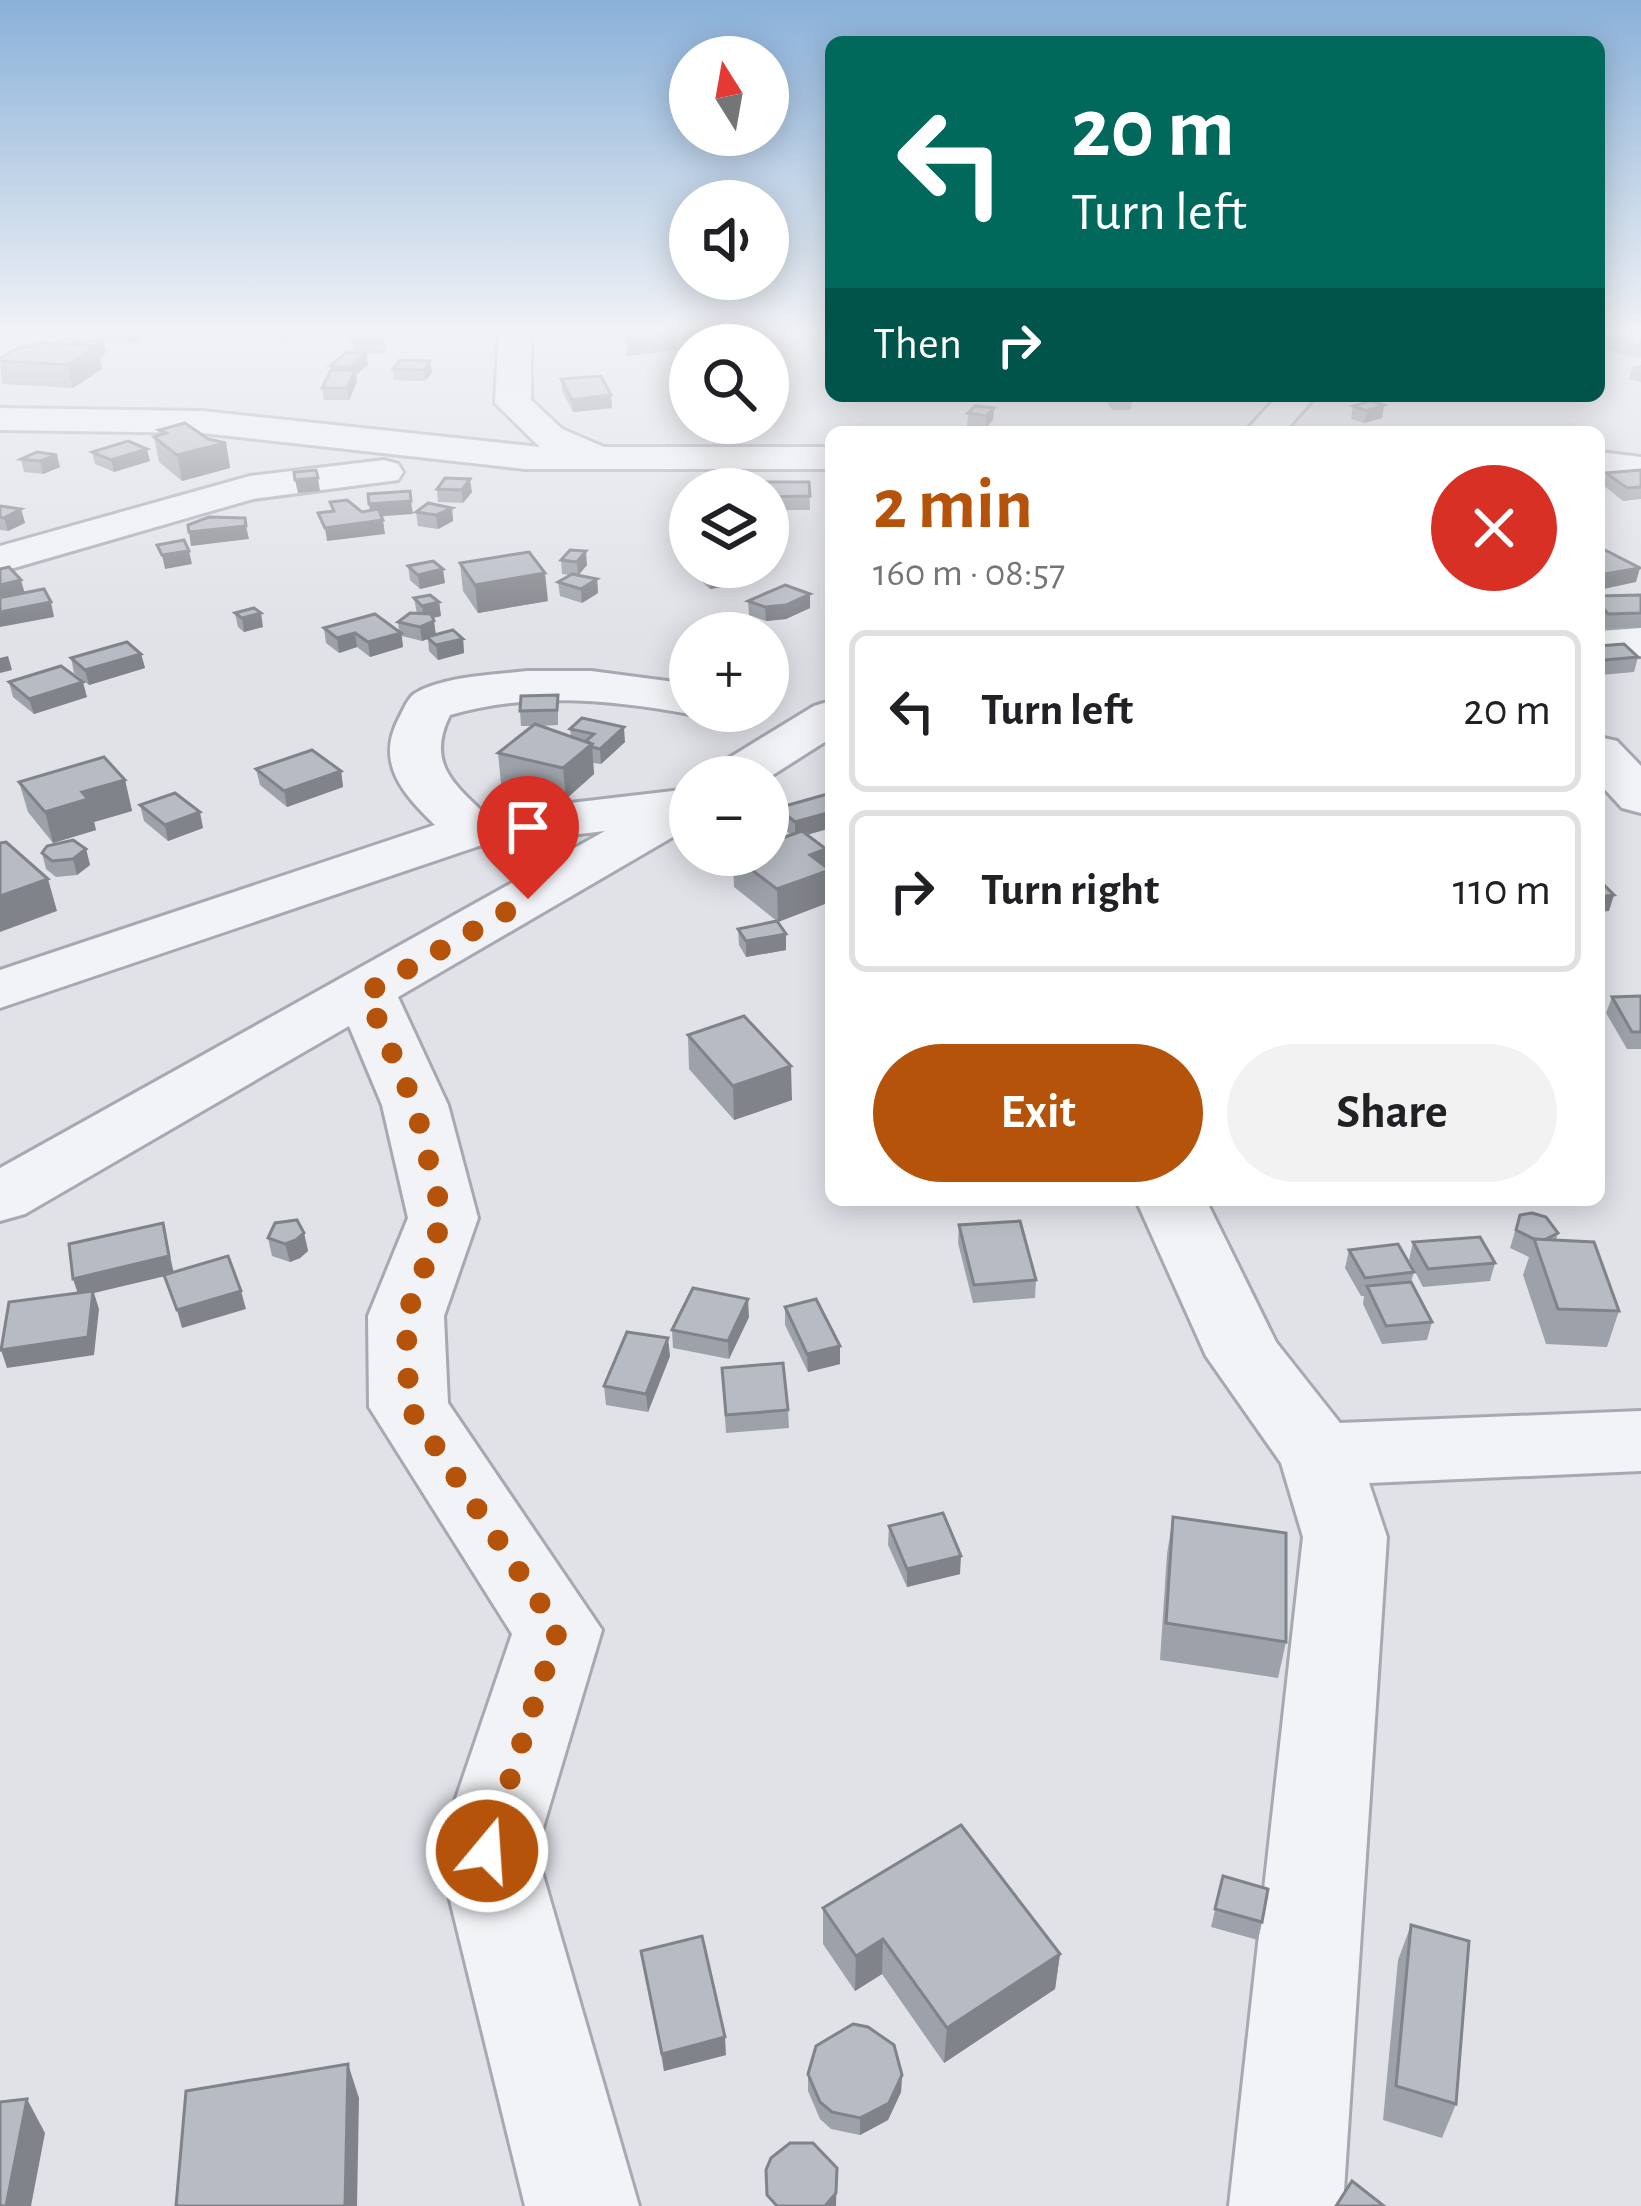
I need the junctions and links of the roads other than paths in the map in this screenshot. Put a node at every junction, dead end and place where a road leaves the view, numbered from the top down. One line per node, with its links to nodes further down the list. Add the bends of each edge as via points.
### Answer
1 (291, 432): 3 (street)
2 (544, 432): 4 (street)
3 (525, 458): 4 (street); 8 (street, via 289,481)
4 (600, 458): 5 (street)
5 (825, 458)
6 (1605, 465): 7 (street)
7 (1641, 469)
8 (0, 559)
9 (1641, 642): 10 (street)
10 (1605, 645)
11 (669, 695): 18 (street, via 541,682 430,705 410,754 418,778)
12 (789, 718): 13 (street)
13 (825, 724)
14 (825, 725): 15 (street)
15 (770, 756)
16 (669, 807): 18 (street)
17 (669, 817): 20 (street)
18 (471, 831): 19 (street)
19 (0, 990)
20 (366, 993): 21 (street); 25 (street, via 415,1106 443,1218 406,1316 409,1407 558,1630 487,1851)
21 (0, 1198)
22 (1174, 1206): 24 (street, via 1244,1356)
23 (1641, 1441): 24 (street)
24 (1319, 1454): 26 (street, via 1345,1538)
25 (582, 2206)
26 (1286, 2206)

